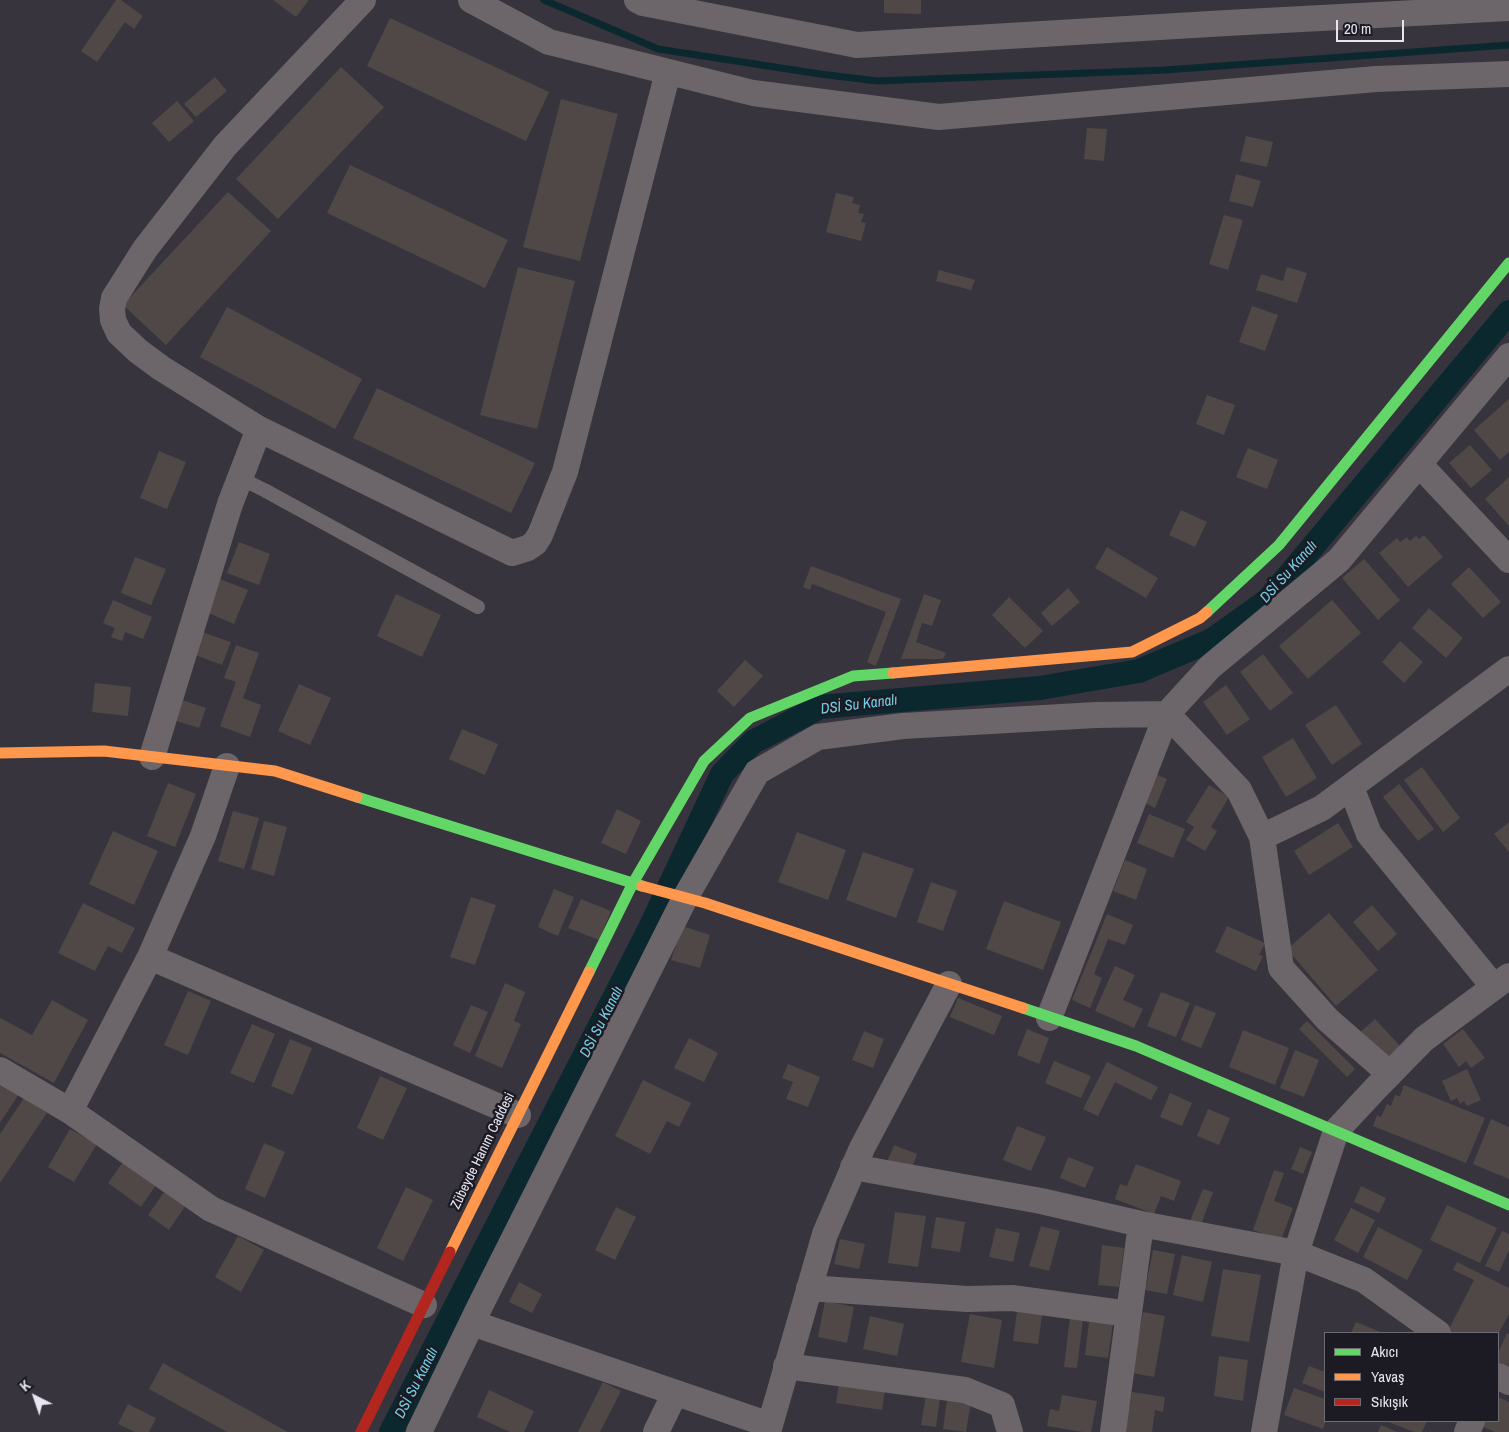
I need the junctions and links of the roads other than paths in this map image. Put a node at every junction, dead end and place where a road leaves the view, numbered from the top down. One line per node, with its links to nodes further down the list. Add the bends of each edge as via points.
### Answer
1 (363, 0): 9 (street, via 224,146 145,249 114,298 113,320 119,332 138,351)
2 (471, 0): 5 (street, via 549,42)
3 (636, 0): 4 (street, via 857,45)
4 (1509, 8)
5 (668, 72): 6 (street, via 752,93 939,118 1376,79); 9 (street, via 565,472 535,542 512,553)
6 (1509, 74)
7 (1509, 263): 21 (street, Zübeyde Hanım Caddesi, via 1279,544 1200,618 1132,652 853,676 750,718 704,761)
8 (1509, 356): 10 (street)
9 (259, 429): 11 (street)
10 (1419, 464): 12 (street); 15 (street, via 1339,560 1210,667)
11 (240, 478): 13 (lane); 17 (street)
12 (1509, 560)
13 (478, 607)
14 (1509, 669): 19 (street)
15 (1167, 714): 20 (street, via 1240,790); 22 (street, via 903,726 818,737 757,772); 26 (street)
16 (0, 753): 17 (street, via 104,752)
17 (152, 757): 18 (street)
18 (227, 766): 21 (street, via 275,771); 23 (street, via 202,836)
19 (1351, 787): 20 (street, via 1322,808); 24 (street, via 1369,834)
20 (1262, 837): 28 (street, via 1281,968 1328,1020)
21 (633, 883): 22 (street); 30 (street, Zübeyde Hanım Caddesi)
22 (685, 898): 25 (street); 39 (street)
23 (150, 957): 29 (street); 30 (street)
24 (1502, 981): 28 (street, via 1424,1039)
25 (948, 984): 26 (street); 32 (street)
26 (1049, 1018): 31 (street, via 1136,1046)
27 (0, 1070): 29 (street)
28 (1390, 1074): 31 (street)
29 (70, 1111): 37 (street, via 211,1209)
30 (518, 1115): 37 (street, Zübeyde Hanım Caddesi)
31 (1336, 1131): 33 (street); 35 (street)
32 (853, 1167): 34 (street, via 1041,1201); 36 (street, via 824,1234)
33 (1509, 1205)
34 (1141, 1224): 35 (street); 38 (street)
35 (1296, 1253): 40 (street, via 1364,1280); 49 (street)
36 (809, 1288): 38 (street, via 967,1299 1012,1298); 41 (street)
37 (424, 1305): 44 (street, Zübeyde Hanım Caddesi)
38 (1129, 1314): 48 (street)
39 (472, 1323): 42 (street); 45 (street)
40 (1437, 1332)
41 (786, 1366): 43 (street); 47 (street, via 966,1390 1002,1406)
42 (675, 1392): 43 (street); 46 (street)
43 (769, 1428)
44 (361, 1432)
45 (419, 1432)
46 (656, 1432)
47 (1010, 1432)
48 (1113, 1432)
49 (1264, 1432)

